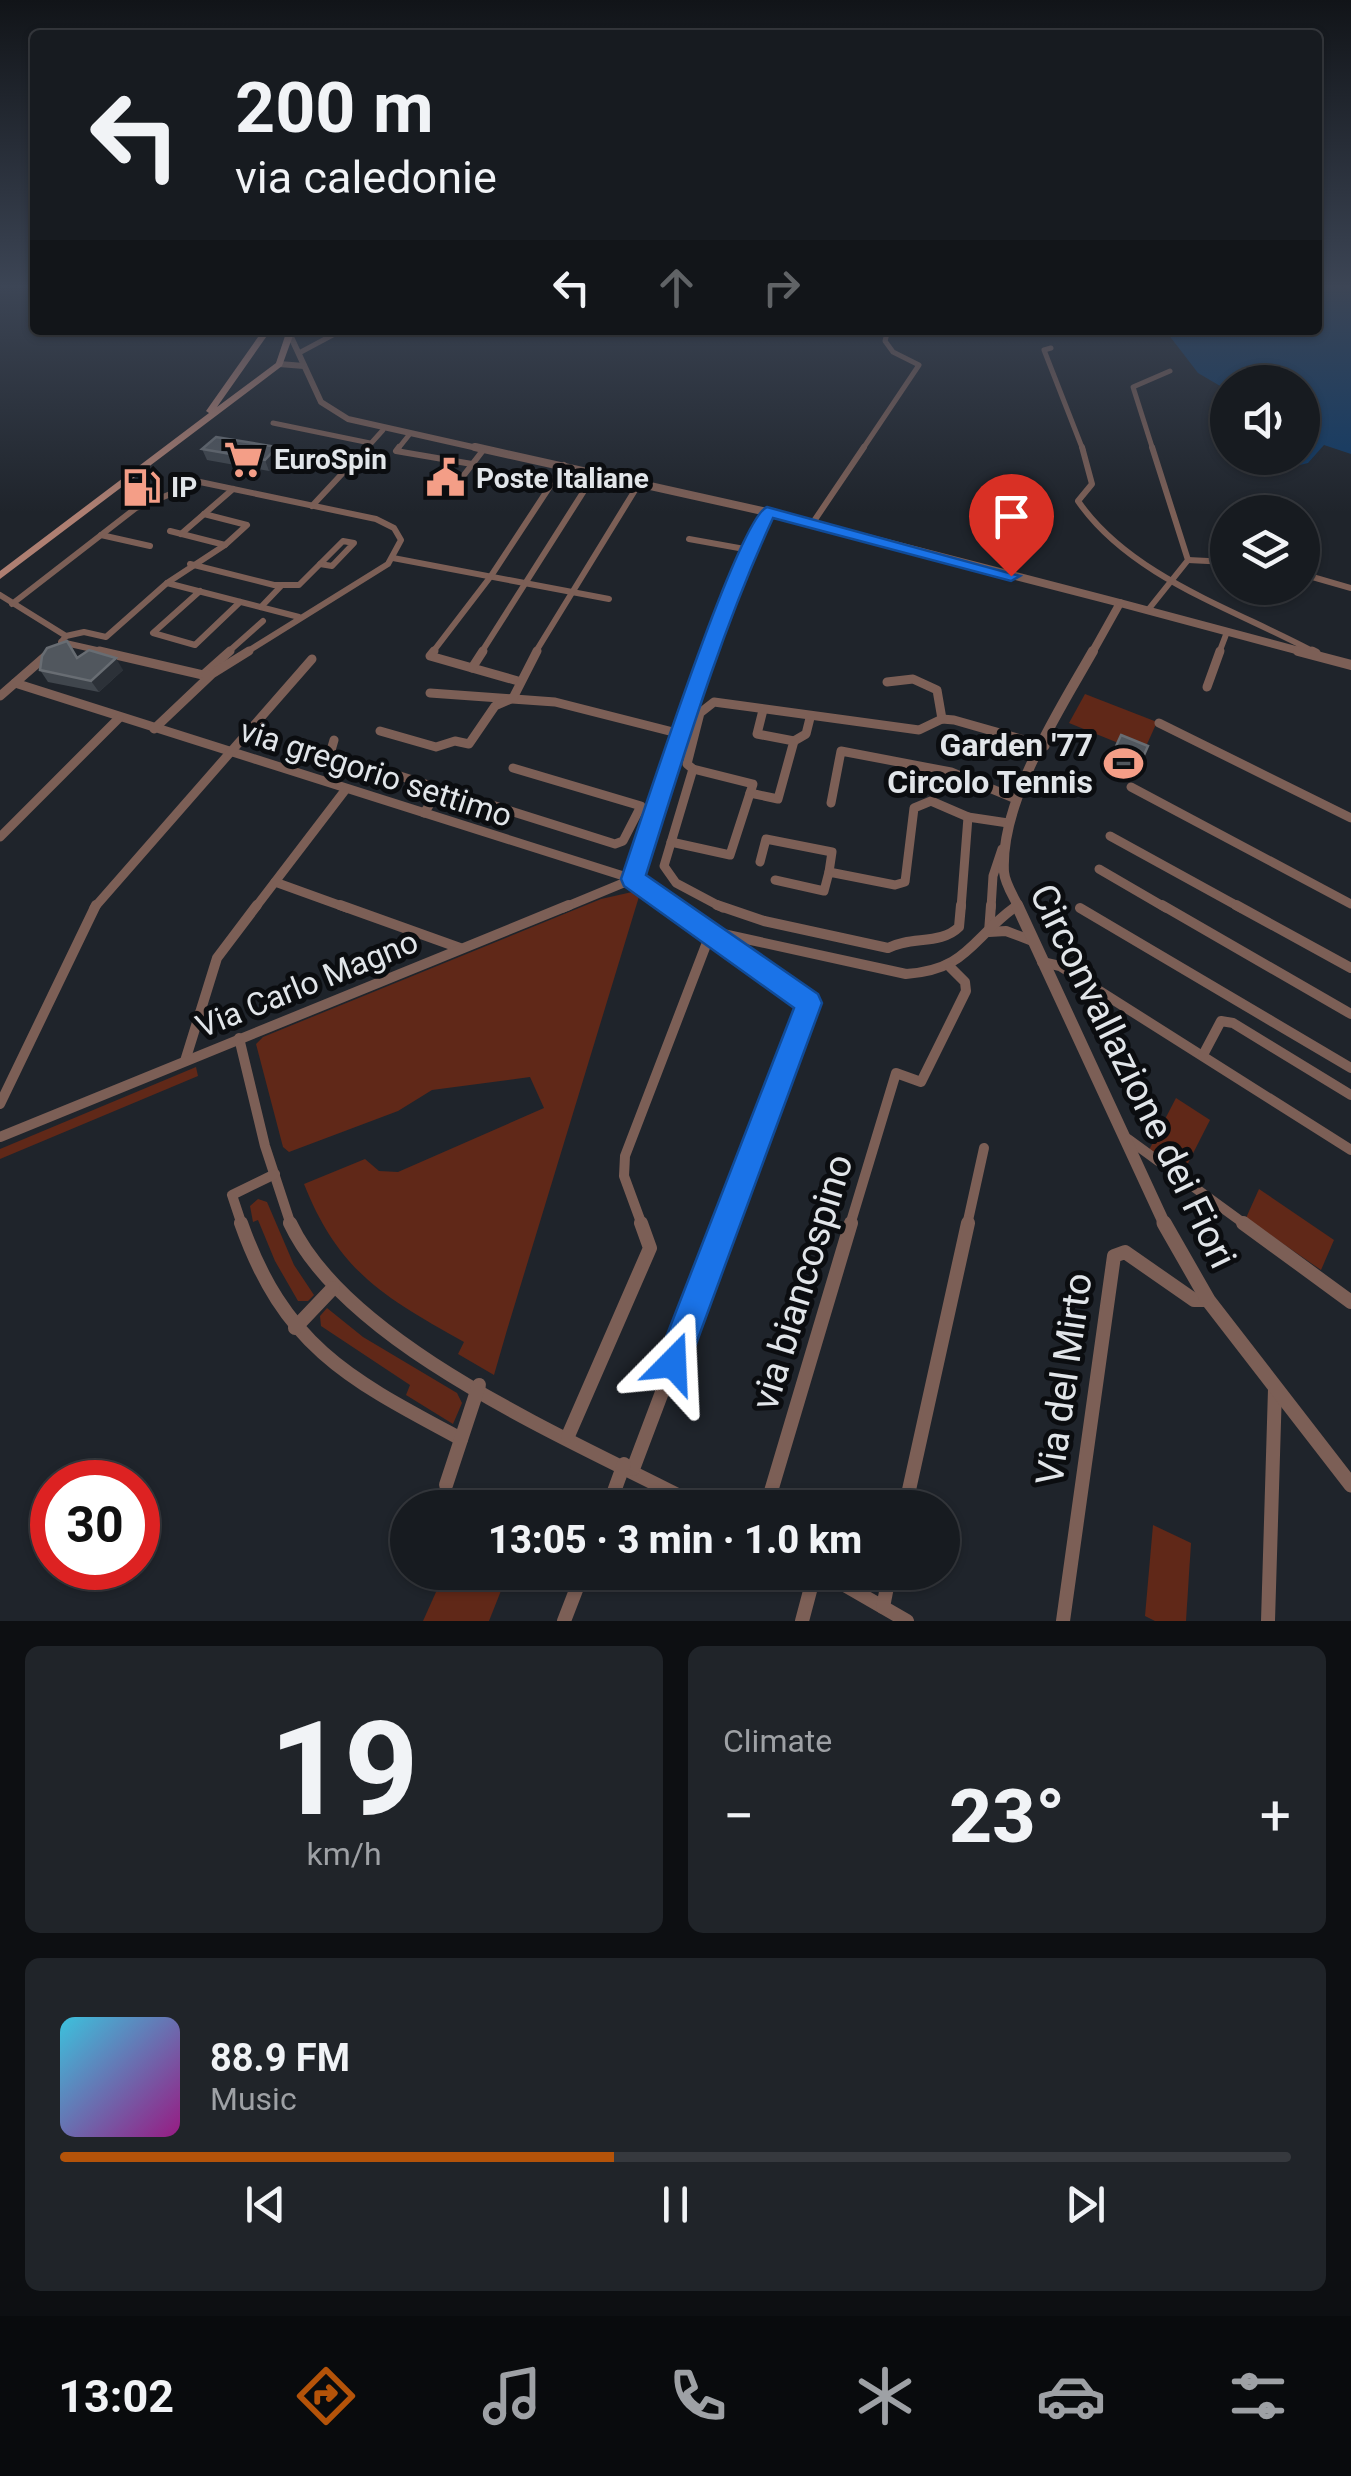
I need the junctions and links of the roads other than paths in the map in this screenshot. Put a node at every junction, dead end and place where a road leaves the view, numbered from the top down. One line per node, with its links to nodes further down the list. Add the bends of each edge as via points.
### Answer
1 (246, 361): 9 (main road)
2 (280, 361): 6 (main road)
3 (302, 361): 7 (street)
4 (910, 361): 26 (street, via 919,365)
5 (1048, 361): 40 (street, via 1090,469 1092,484 1080,506 1130,553)
6 (279, 364): 7 (street); 10 (main road)
7 (304, 366): 13 (street, via 330,412)
8 (1170, 370): 35 (street, via 1134,387)
9 (228, 386): 10 (main road); 12 (main road)
10 (248, 388): 12 (main road)
11 (273, 423): 15 (street)
12 (199, 425): 41 (main road)
13 (382, 430): 14 (street); 15 (street)
14 (409, 435): 16 (street); 17 (street, via 396,450)
15 (370, 443): 23 (street)
16 (484, 449): 17 (street); 18 (street)
17 (472, 464): 20 (street)
18 (564, 465): 19 (street); 39 (street)
19 (596, 472): 21 (street); 44 (street)
20 (464, 475)
21 (640, 482): 24 (street); 48 (street)
22 (233, 488): 23 (street); 25 (street); 29 (street, via 200,482 172,490)
23 (312, 506): 34 (street, via 394,528 400,540)
24 (767, 512): 26 (street); 33 (street)
25 (204, 514): 28 (street); 31 (street, via 247,524)
26 (812, 524): 52 (street)
27 (170, 531): 28 (street)
28 (182, 534): 31 (street)
29 (101, 535): 32 (street); 53 (street)
30 (689, 539): 33 (street)
31 (225, 544): 37 (street)
32 (150, 546)
33 (750, 550): 74 (street)
34 (392, 558): 39 (street); 56 (street)
35 (1188, 560): 36 (street); 40 (street)
36 (1210, 561)
37 (190, 564): 43 (street); 45 (street)
38 (320, 564): 45 (street, via 299,584)
39 (491, 576): 44 (street); 63 (street, via 430,656)
40 (1173, 576): 55 (street); 60 (street)
41 (0, 579)
42 (1320, 579): 46 (street)
43 (167, 582): 47 (street); 59 (street, via 106,637 84,632)
44 (527, 583): 48 (street); 63 (street)
45 (281, 586): 54 (street)
46 (1351, 588)
47 (200, 591): 51 (street); 51 (street, via 154,634 195,645)
48 (572, 591): 50 (street); 64 (street)
49 (0, 598): 53 (street)
50 (609, 599)
51 (240, 602): 54 (street)
52 (1120, 603): 55 (street); 83 (street, Circonvallazione dei Fiori)
53 (12, 604): 59 (street)
54 (262, 607): 56 (street)
55 (1148, 610): 58 (street)
56 (299, 617): 78 (street, via 212,674)
57 (262, 620): 59 (street, via 203,674)
58 (1227, 632): 60 (street); 67 (street)
59 (64, 639): 66 (street)
60 (1323, 658): 62 (street)
61 (312, 659): 84 (street)
62 (1351, 665)
63 (472, 668): 64 (street)
64 (518, 681): 70 (street)
65 (887, 682): 75 (street, via 922,681 936,690)
66 (15, 683): 69 (street); 72 (street, via gregorio settimo)
67 (1207, 687)
68 (430, 693): 70 (street)
69 (0, 696)
70 (513, 698): 79 (street, via 495,706 469,744 436,747); 80 (street)
71 (764, 710): 73 (street); 76 (street, via 714,702); 82 (street, via 757,734)
72 (119, 718): 78 (street, via gregorio settimo); 101 (street)
73 (810, 718): 75 (street, via 919,730); 82 (street, via 806,734)
74 (686, 720): 76 (street); 80 (street)
75 (942, 720): 83 (street)
76 (697, 721): 86 (street, via 687,764)
77 (1159, 723): 97 (street)
78 (154, 730): 84 (street, via gregorio settimo)
79 (380, 731)
80 (681, 734): 94 (street)
81 (334, 740): 89 (street, via 330,754)
82 (794, 740): 90 (street, via 778,799)
83 (1045, 746): 91 (street, Circonvallazione dei Fiori)
84 (232, 753): 88 (street, via gregorio settimo); 127 (street, via 94,908)
85 (513, 768): 93 (street)
86 (693, 769): 90 (street, via 752,784); 100 (street)
87 (1130, 788): 111 (street)
88 (346, 789): 95 (street, via gregorio settimo); 110 (street)
89 (440, 789): 93 (street, via 615,844); 95 (street)
90 (750, 793): 103 (street, via 730,855)
91 (1016, 798): 92 (street, via 951,772 841,751); 98 (street, Circonvallazione dei Fiori)
92 (832, 803)
93 (641, 806): 94 (street)
94 (658, 810): 99 (street)
95 (424, 812): 108 (street, via gregorio settimo)
96 (968, 817): 98 (street); 103 (street, via 959,927 949,937 888,948 732,914 667,876); 107 (street, via 930,800 914,808 905,882 894,886)
97 (1351, 818)
98 (1008, 823): 104 (street, Circonvallazione dei Fiori)
99 (652, 826): 100 (street); 108 (street)
100 (675, 830): 103 (street)
101 (0, 836)
102 (1110, 836): 120 (street)
103 (671, 842)
104 (1002, 849): 112 (street, Circonvallazione dei Fiori); 115 (street)
105 (760, 862): 107 (street, via 766,839 832,852)
106 (1099, 870): 121 (street)
107 (829, 872): 109 (street, via 824,891)
108 (633, 879): 114 (street, via gregorio settimo); 117 (street, Via Carlo Magno)
109 (775, 880)
110 (274, 882): 117 (street); 124 (street, via 217,958)
111 (1351, 904)
112 (1015, 907): 115 (street); 116 (street, Circonvallazione dei Fiori)
113 (1080, 908): 125 (street)
114 (711, 932): 119 (street, via 906,974); 139 (street, via 626,1156 624,1176 650,1248); 141 (street, via gregorio settimo, via 809,1003)
115 (989, 932): 116 (street); 119 (street)
116 (1030, 940): 118 (street, Circonvallazione dei Fiori)
117 (461, 948): 122 (street, Via Carlo Magno)
118 (1040, 962): 123 (street, via 1060,966); 128 (street, Circonvallazione dei Fiori)
119 (950, 967): 146 (street, via biancospino, via 966,992 924,1078 914,1082 896,1073)
120 (1351, 968)
121 (1351, 1014)
122 (239, 1038): 124 (street, Via Carlo Magno); 132 (street)
123 (1203, 1055): 126 (street, via 1221,1021 1233,1023); 131 (street)
124 (184, 1061): 129 (street, Via Carlo Magno)
125 (1351, 1068)
126 (1351, 1095)
127 (0, 1104)
128 (1126, 1137): 134 (street, Circonvallazione dei Fiori, via 1173,1243); 135 (street)
129 (0, 1138)
130 (984, 1148): 147 (street)
131 (1351, 1150)
132 (276, 1174): 133 (street, via 304,1252); 136 (street, via 232,1195 241,1226)
133 (333, 1288): 136 (street); 138 (street, via 393,1335)
134 (1208, 1300): 137 (street, Circonvallazione dei Fiori); 156 (street, Via del Mirto, via 1194,1300 1125,1252 1114,1256)
135 (1351, 1302)
136 (295, 1328): 140 (street, via 323,1355)
137 (1275, 1382): 143 (street, Circonvallazione dei Fiori); 157 (street)
138 (479, 1385): 139 (street); 140 (street)
139 (568, 1436): 141 (street)
140 (461, 1439): 142 (street)
141 (628, 1467): 144 (street); 145 (street)
142 (446, 1485)
143 (1351, 1485)
144 (617, 1490)
145 (670, 1490)
146 (771, 1490)
147 (909, 1490)
148 (576, 1590): 153 (street)
149 (812, 1590): 154 (street)
150 (851, 1590): 152 (street)
151 (886, 1590): 152 (street)
152 (883, 1607): 155 (street)
153 (564, 1621)
154 (802, 1621)
155 (907, 1621)
156 (1063, 1621)
157 (1268, 1621)

